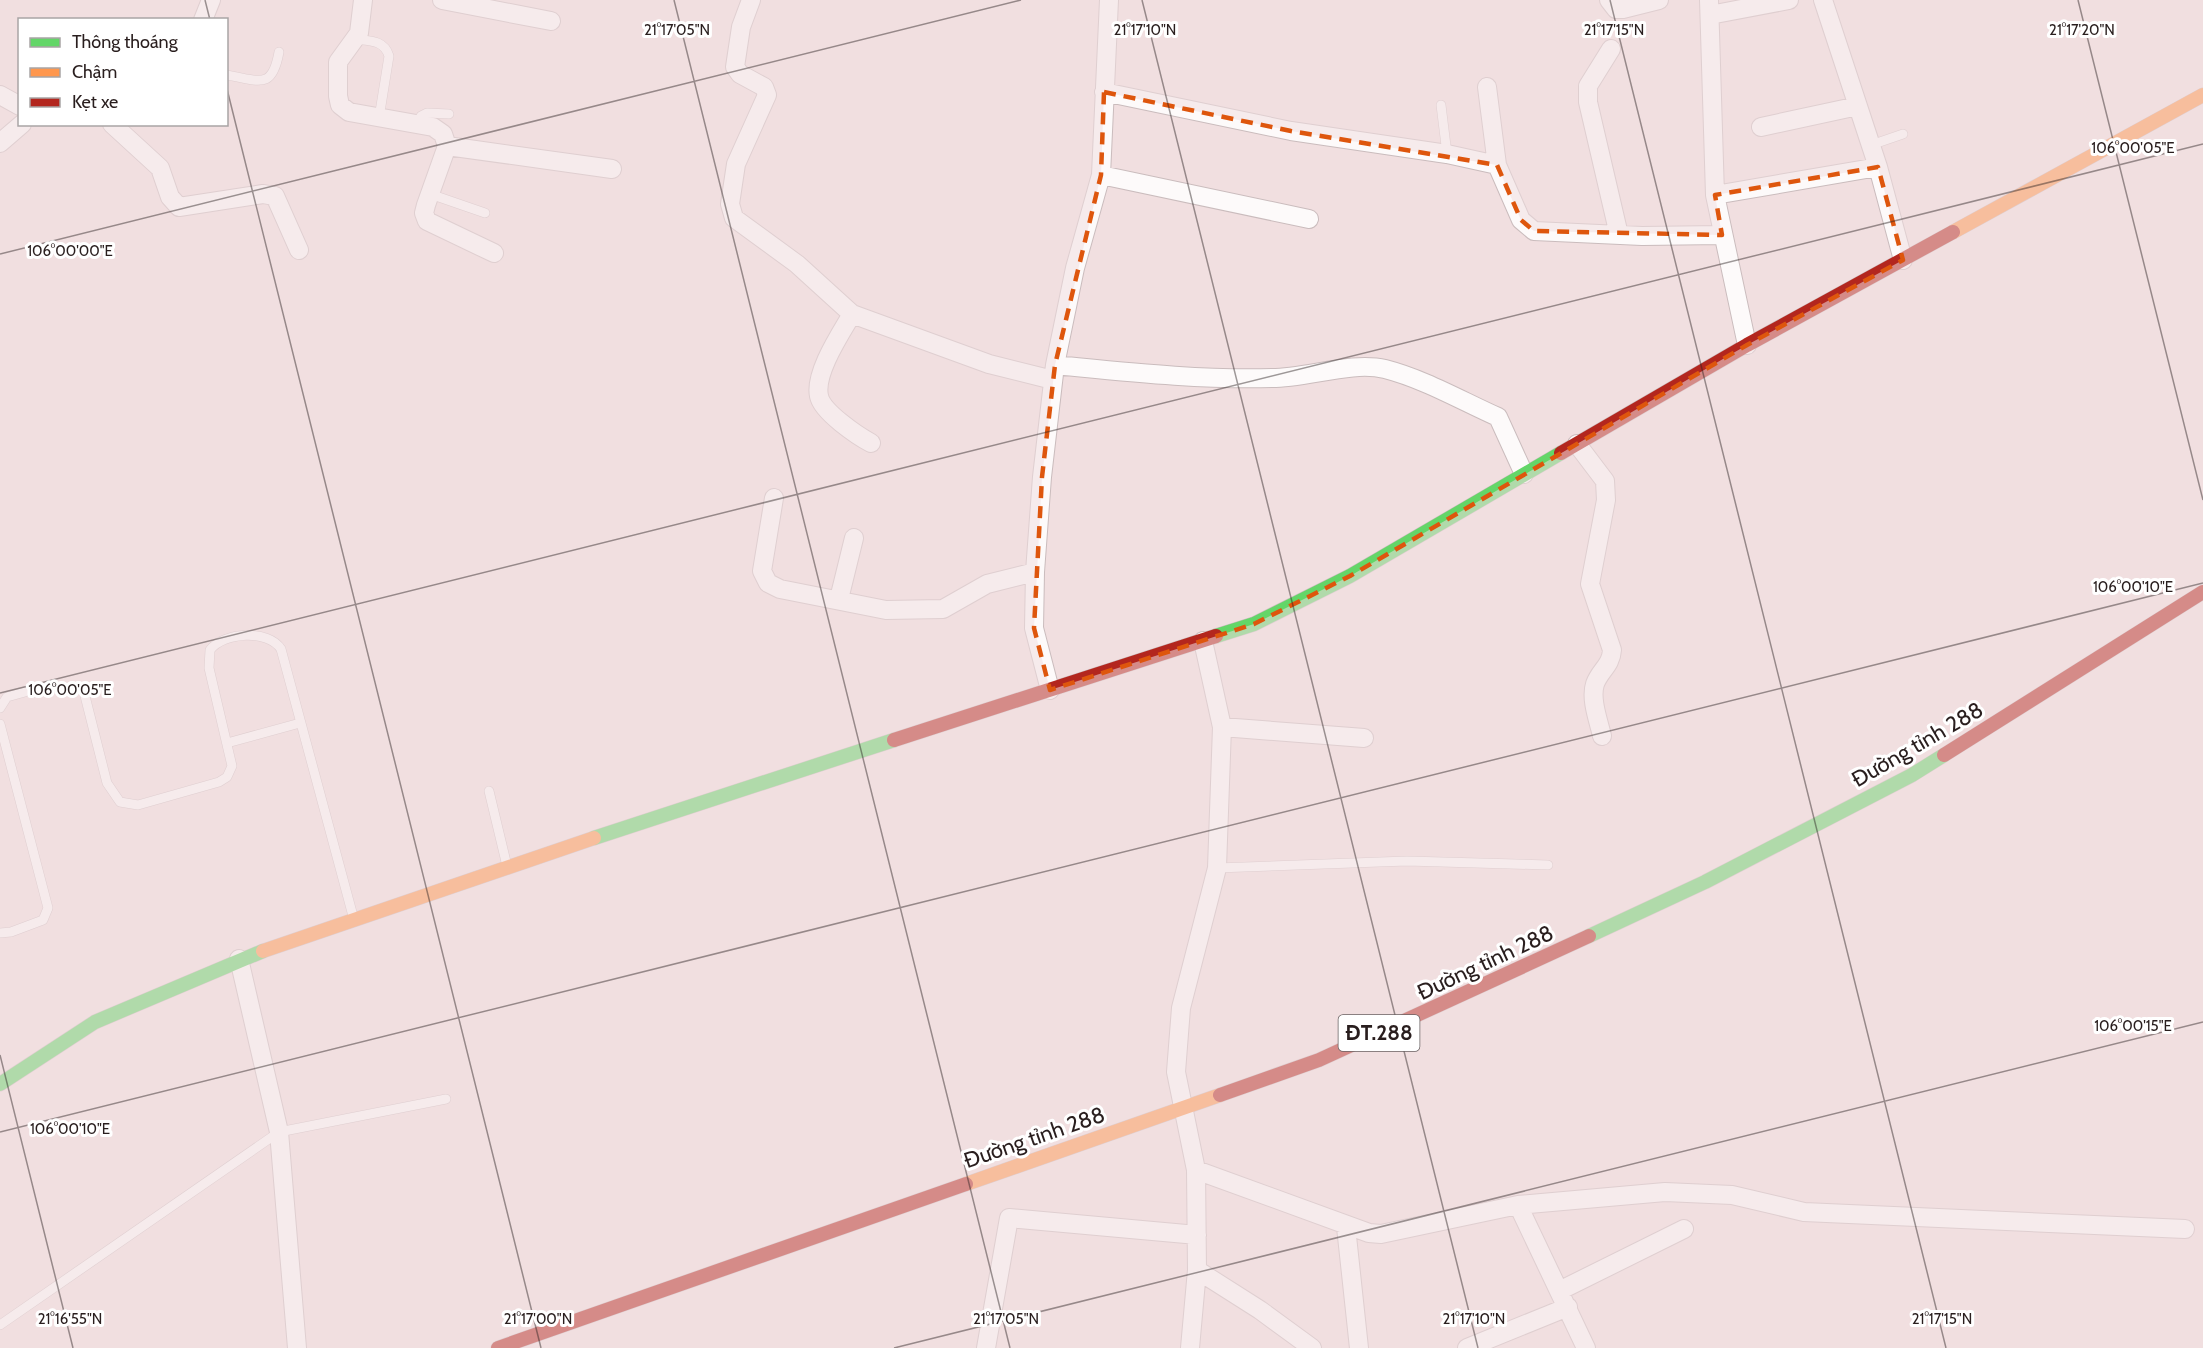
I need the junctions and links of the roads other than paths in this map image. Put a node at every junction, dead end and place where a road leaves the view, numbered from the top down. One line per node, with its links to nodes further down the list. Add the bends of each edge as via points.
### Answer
1 (211, 0): 11 (street)
2 (363, 0): 13 (street, via 361,26)
3 (442, 0): 12 (street)
4 (751, 0): 48 (street, via 741,27 735,67 764,87 767,95 736,164 730,204 734,218 797,264)
5 (1109, 0): 18 (street)
6 (1609, 0): 7 (street, via 1616,9)
7 (1659, 0)
8 (1789, 0): 10 (street)
9 (1823, 0): 23 (street)
10 (1710, 7): 40 (street)
11 (204, 18)
12 (551, 21)
13 (353, 39): 25 (lane, via 382,44 389,56); 25 (street, via 338,62 340,105 349,112)
14 (1611, 49): 43 (street, via 1588,86 1588,102)
15 (279, 52): 16 (lane, via 276,71 268,79)
16 (228, 75)
17 (1487, 87): 35 (street)
18 (1104, 92): 34 (street, via 1291,131); 38 (street)
19 (0, 95): 21 (street)
20 (2203, 95): 47 (street)
21 (18, 105)
22 (1441, 105): 34 (lane)
23 (1858, 106): 29 (street); 32 (street)
24 (448, 114): 26 (lane, via 427,113)
25 (379, 118): 26 (street)
26 (417, 125): 33 (street, via 441,131)
27 (20, 126): 31 (street)
28 (114, 126): 45 (street, via 160,168 170,197 179,207 263,194 275,196)
29 (1761, 127)
30 (1903, 134): 32 (lane)
31 (0, 143)
32 (1871, 145): 36 (street)
33 (447, 147): 37 (street); 39 (street)
34 (1448, 154): 35 (street)
35 (1497, 165): 43 (street, via 1521,220 1534,231)
36 (1878, 167): 40 (street); 47 (street)
37 (612, 169)
38 (1101, 175): 42 (street); 50 (street, via 1075,268)
39 (430, 194): 41 (lane); 46 (street, via 424,213 427,220)
40 (1715, 195): 44 (street)
41 (485, 213)
42 (1309, 219)
43 (1619, 235): 44 (street)
44 (1722, 235): 49 (street)
45 (299, 250)
46 (494, 253)
47 (1904, 260): 49 (street)
48 (852, 314): 50 (street, via 989,364); 51 (street, via 821,375 819,397 828,411)
49 (1747, 345): 52 (street)
50 (1054, 372): 53 (street, via 1190,379 1275,378 1359,368 1384,369 1498,417); 56 (street)
51 (871, 443)
52 (1577, 444): 53 (street); 67 (street, via 1605,482 1606,500 1590,584 1612,650 1611,660 1595,684)
53 (1524, 474): 59 (street, via 1350,576 1254,624)
54 (774, 498): 58 (street, via 762,571 768,583 780,589)
55 (854, 537): 58 (street)
56 (1035, 572): 58 (street, via 987,584 943,609 886,610); 61 (street, via 1034,628)
57 (2203, 592): 79 (street, Đường tỉnh 288 / ĐT.288, via 1912,775 1705,882 1319,1060)
58 (839, 599)
59 (1203, 641): 61 (street); 66 (street)
60 (83, 688): 69 (lane, via 107,783 120,802 138,805 219,782 231,771)
61 (1050, 690): 72 (street)
62 (25, 692): 63 (lane, via 7,697)
63 (0, 708)
64 (300, 723): 69 (lane); 69 (lane, via 276,642 259,635 220,641 210,650 209,668); 74 (lane)
65 (0, 724): 75 (lane, via 48,908 43,920)
66 (1222, 727): 68 (street); 73 (street)
67 (1602, 736)
68 (1364, 738)
69 (227, 743)
70 (489, 791): 72 (lane)
71 (1548, 865): 73 (lane, via 1407,861)
72 (508, 868): 74 (street)
73 (1217, 868): 79 (street, via 1181,1008 1176,1072)
74 (354, 919): 76 (street)
75 (0, 933)
76 (239, 959): 77 (street, via 96,1022); 80 (street)
77 (0, 1084)
78 (446, 1099): 80 (lane)
79 (1182, 1108): 81 (street); 91 (street, Đường tỉnh 288 / ĐT.288)
80 (279, 1132): 89 (lane); 90 (street)
81 (1196, 1170): 83 (street); 86 (street)
82 (1518, 1205): 83 (street, via 1381,1234); 85 (street, via 1665,1192 1732,1194 1804,1212); 88 (street)
83 (1346, 1227): 95 (street)
84 (1684, 1229): 88 (street)
85 (2185, 1229)
86 (1197, 1235): 87 (street); 92 (street, via 1009,1218)
87 (1197, 1270): 93 (street); 94 (street)
88 (1563, 1299): 96 (street); 97 (street)
89 (0, 1325)
90 (297, 1348)
91 (498, 1348)
92 (986, 1348)
93 (1190, 1348)
94 (1312, 1348)
95 (1359, 1348)
96 (1467, 1348)
97 (1586, 1348)

